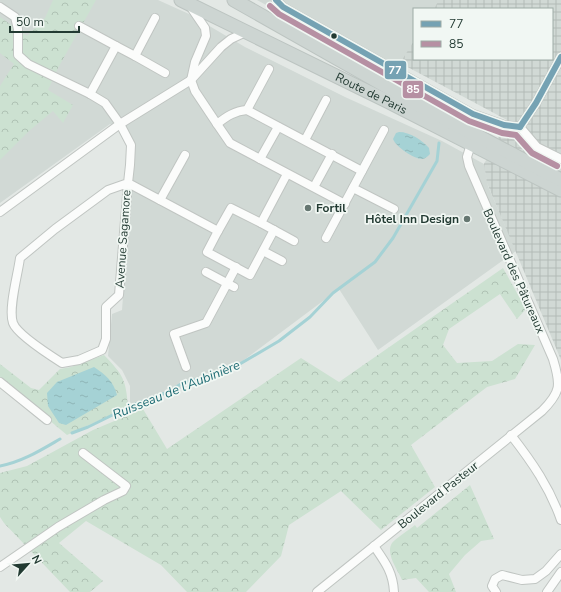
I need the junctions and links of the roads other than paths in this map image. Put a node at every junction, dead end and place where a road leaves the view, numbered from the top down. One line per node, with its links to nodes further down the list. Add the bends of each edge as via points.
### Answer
1 (234, 0): 30 (main road, Route de Paris, via 423,107)
2 (276, 0): 20 (street, via 283,8 473,114 504,125)
3 (185, 2): 7 (main road, Route de Paris); 13 (street, via 205,28 206,36)
4 (0, 7): 14 (street, Avenue Sagamore, via 15,17 18,29 18,55 28,64)
5 (155, 18): 9 (street)
6 (79, 26): 8 (street)
7 (246, 32): 13 (street, via 221,47); 23 (main road, Route de Paris)
8 (116, 46): 9 (street); 14 (street)
9 (135, 56): 12 (street)
10 (561, 57): 20 (street)
11 (269, 69): 16 (street)
12 (165, 73)
13 (191, 80): 17 (street); 18 (street, via 195,92)
14 (90, 94): 17 (street, Avenue Sagamore, via 105,103)
15 (326, 100): 22 (street)
16 (247, 110): 18 (street, via 227,116); 19 (street)
17 (120, 124): 31 (street, Avenue Sagamore, via 131,145); 38 (street)
18 (217, 124): 26 (street, via 230,143)
19 (278, 127): 22 (street); 26 (street)
20 (520, 127): 27 (street, via 537,147)
21 (384, 130): 28 (street)
22 (305, 140): 24 (street)
23 (471, 144): 34 (main road, Route de Paris); 51 (street, Boulevard des Pâtureaux, via 467,157 469,166 560,375 561,384)
24 (332, 154): 28 (street); 32 (street)
25 (185, 155): 35 (street)
26 (260, 159): 29 (street)
27 (561, 160)
28 (362, 171): 33 (street)
29 (287, 174): 32 (street); 39 (street)
30 (561, 180)
31 (128, 183): 31 (street, Avenue Sagamore, via 119,295 106,307 106,339 102,350 78,360 62,363 34,344 14,324 12,311 20,258 55,228 108,190); 35 (street)
32 (314, 187): 36 (street)
33 (353, 188): 36 (street); 37 (street)
34 (561, 190)
35 (160, 200): 41 (street)
36 (345, 204): 42 (street)
37 (394, 209)
38 (0, 212)
39 (261, 223): 40 (street); 41 (street, via 231,208)
40 (274, 230): 43 (street); 44 (street)
41 (218, 231): 46 (street, via 207,252)
42 (326, 238)
43 (294, 241)
44 (263, 251): 45 (street); 46 (street, via 250,275)
45 (282, 261)
46 (236, 267): 48 (street)
47 (206, 272): 48 (street)
48 (230, 285): 49 (street, via 206,323 174,334)
49 (186, 366)
50 (0, 382): 52 (street)
51 (556, 397): 53 (street, Boulevard Pasteur)
52 (47, 420)
53 (511, 435): 55 (street, via 539,473); 56 (street, Boulevard Pasteur)
54 (84, 453): 58 (street, via 126,486 124,491 58,527)
55 (561, 520)
56 (374, 546): 60 (street, Boulevard Pasteur); 61 (street, via 392,573)
57 (561, 554): 62 (street, via 535,579 522,580 502,575 495,579 492,586)
58 (0, 567)
59 (561, 572): 63 (street)
60 (317, 592)
61 (394, 592)
62 (496, 592)
63 (547, 592)

